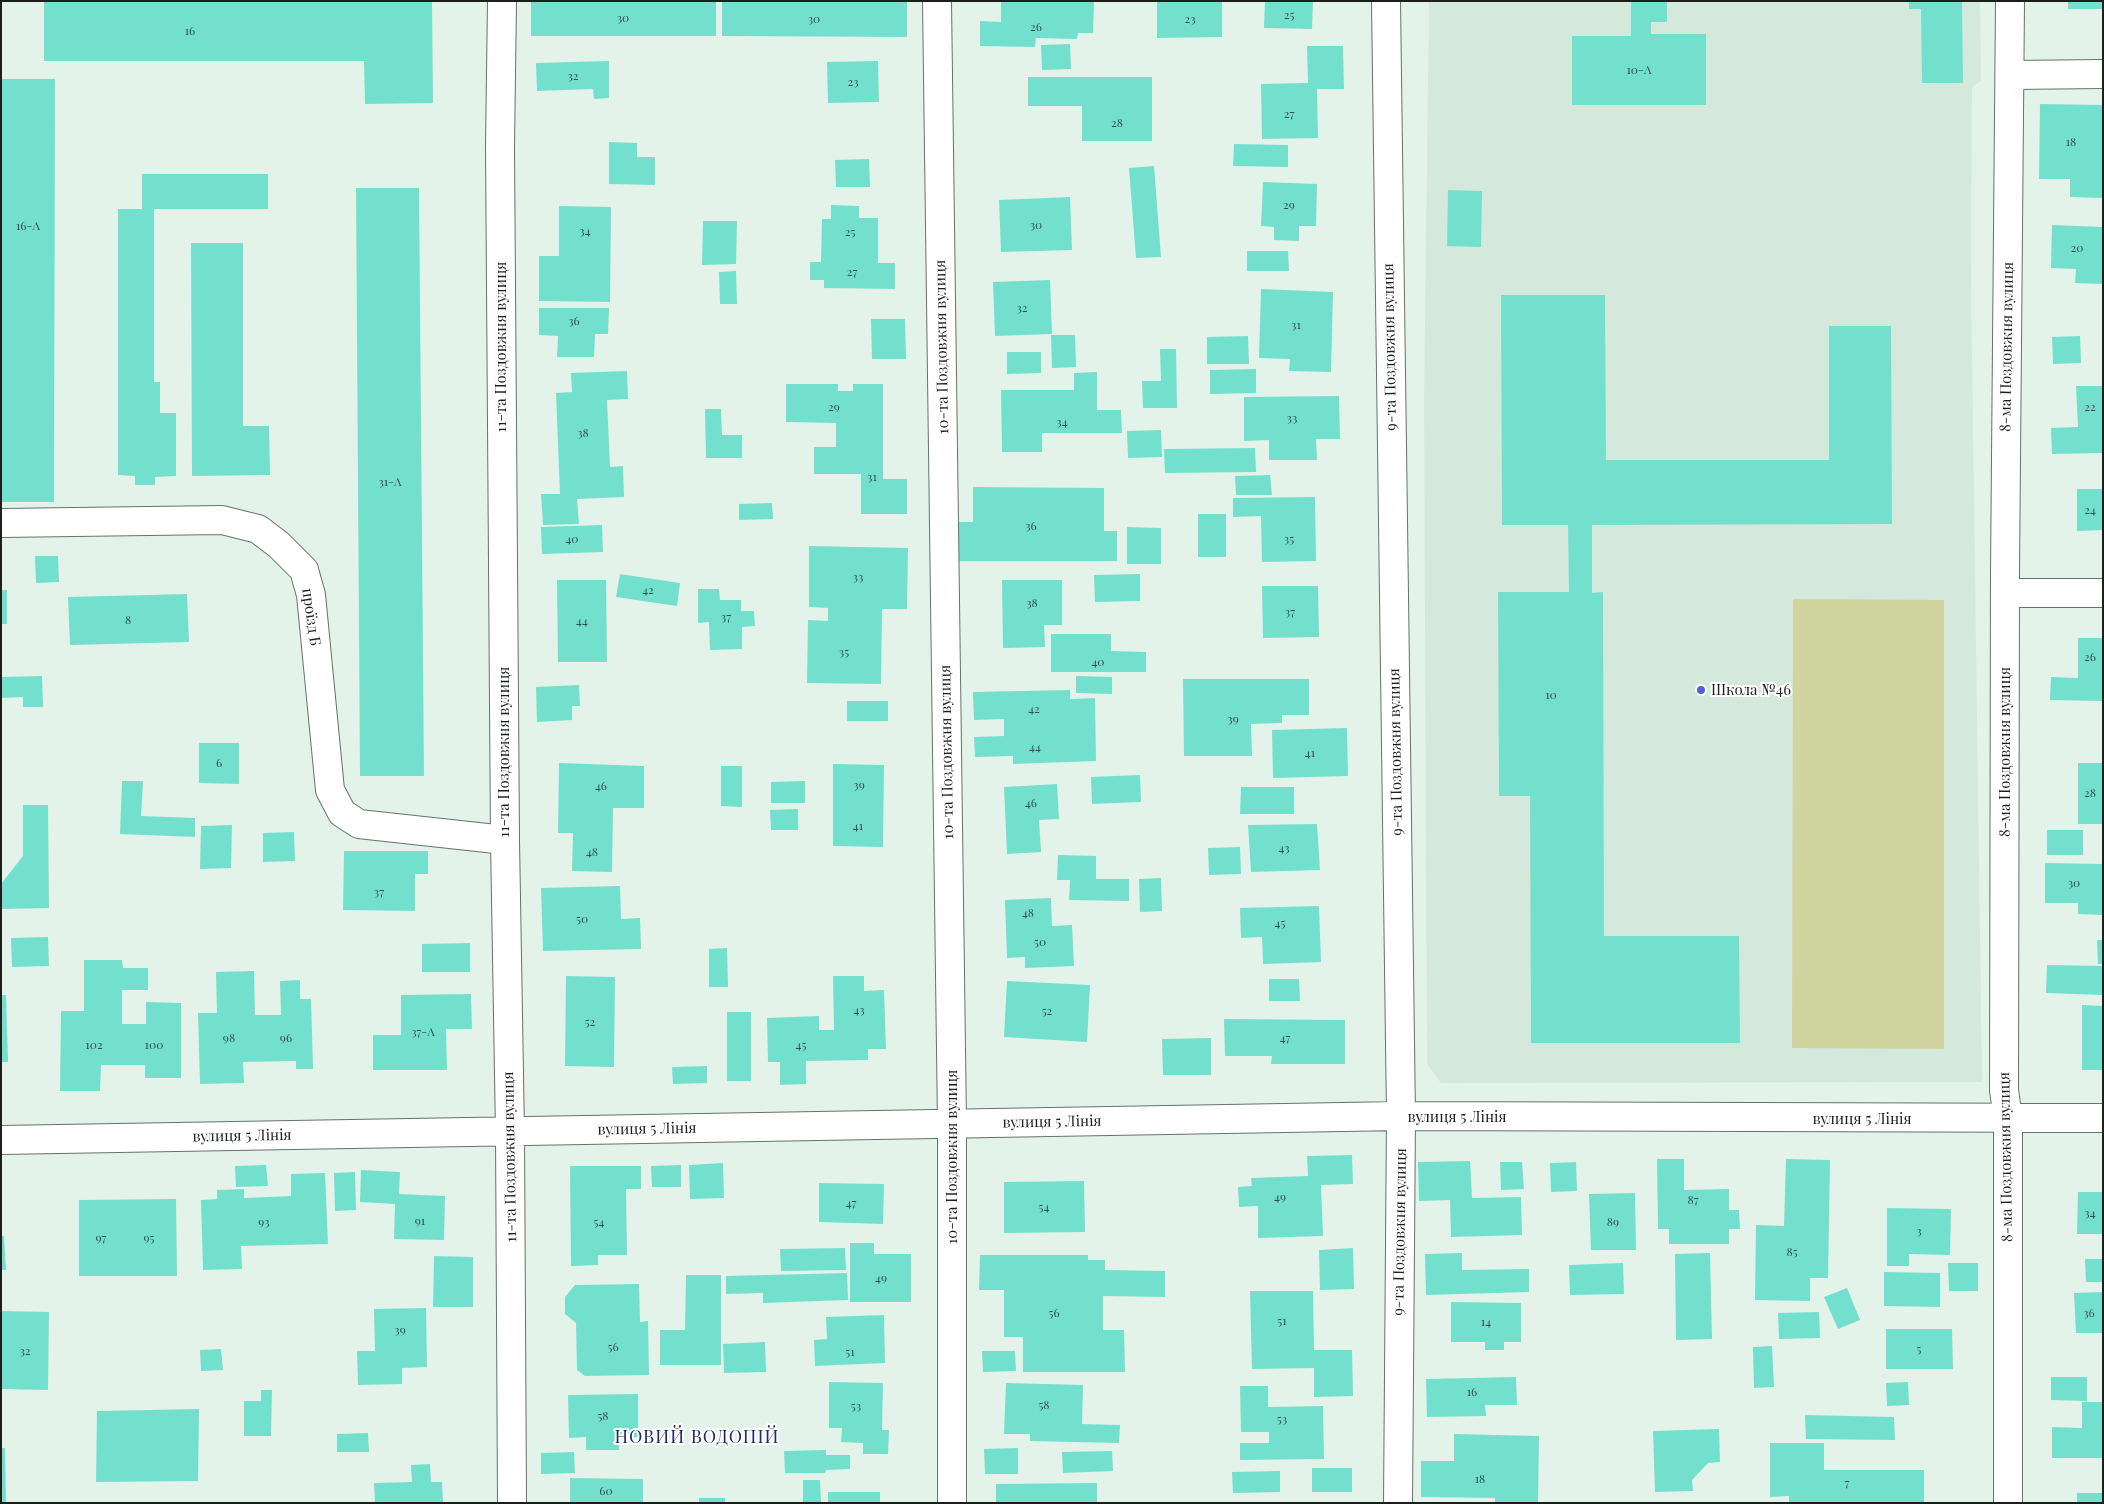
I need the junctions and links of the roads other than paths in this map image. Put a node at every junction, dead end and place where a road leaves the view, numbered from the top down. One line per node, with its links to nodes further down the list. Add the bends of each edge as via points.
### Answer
1 (502, 1): 10 (street, 11-та Поздовжня вулиця)
2 (937, 1): 14 (street, 10-та Поздовжня вулиця)
3 (1386, 1): 11 (street, 9-та Поздовжня вулиця)
4 (2010, 1): 6 (street, 8-ма Поздовжня вулиця)
5 (2103, 74): 6 (street)
6 (2010, 75): 8 (street, 8-ма Поздовжня вулиця)
7 (1, 524): 10 (street, проїзд Б, via 222,520 258,530 304,570 311,595 330,790 342,813 359,824)
8 (2006, 593): 9 (street); 13 (street, 8-ма Поздовжня вулиця, via 2004,1090)
9 (2103, 593)
10 (504, 840): 15 (street, 11-та Поздовжня вулиця)
11 (1401, 1116): 13 (street, вулиця 5 Лінія); 14 (street, вулиця 5 Лінія); 19 (street, 9-та Поздовжня вулиця)
12 (2103, 1118): 13 (street, вулиця 5 Лінія)
13 (2008, 1120): 20 (street, 8-ма Поздовжня вулиця)
14 (952, 1124): 15 (street, вулиця 5 Лінія); 18 (street, 10-та Поздовжня вулиця)
15 (510, 1132): 16 (street, вулиця 5 Лінія); 17 (street, 11-та Поздовжня вулиця)
16 (1, 1140)
17 (512, 1503)
18 (952, 1503)
19 (1398, 1503)
20 (2008, 1503)

